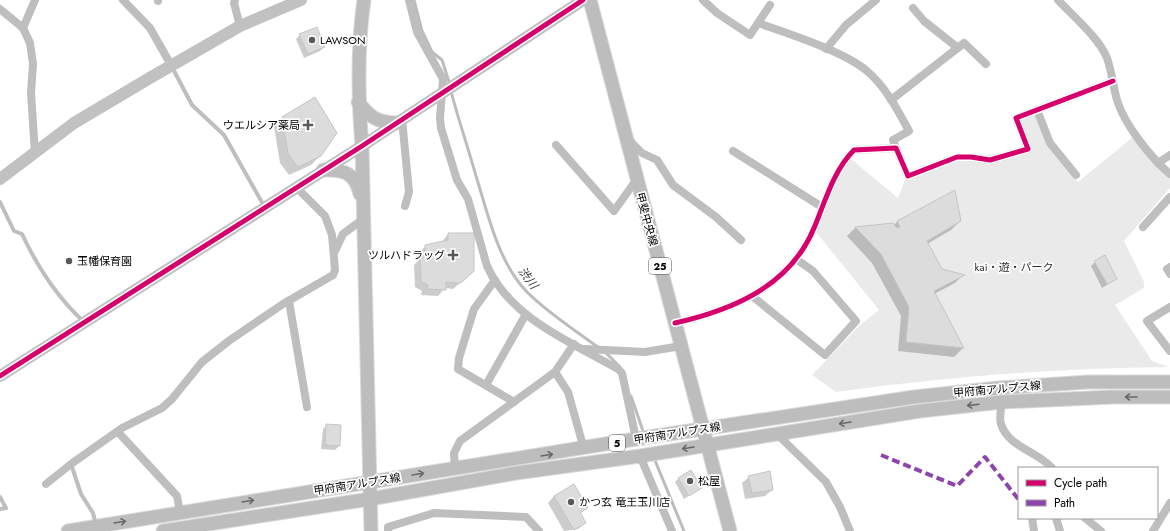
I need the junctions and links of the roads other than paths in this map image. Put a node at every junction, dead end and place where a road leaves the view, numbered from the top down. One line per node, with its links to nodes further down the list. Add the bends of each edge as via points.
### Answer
1 (35, 0): 17 (street)
2 (123, 0): 21 (street, via 150,28)
3 (235, 0): 16 (street)
4 (301, 0): 16 (street)
5 (364, 0): 25 (main road, via 360,24)
6 (409, 0): 23 (street, via 417,32 443,79)
7 (582, 0): 23 (street)
8 (590, 0): 28 (main road, 甲斐中央線 / 25)
9 (703, 0): 15 (street, via 717,13 750,35)
10 (876, 0): 19 (street, via 846,25)
11 (1058, 0): 22 (street, via 1100,46 1107,58)
12 (770, 5): 15 (street)
13 (913, 8): 18 (street, via 924,21)
14 (0, 9): 17 (street)
15 (758, 23): 19 (street, via 794,35)
16 (240, 26): 21 (street)
17 (23, 28): 33 (street, via 30,43 33,64 31,93)
18 (958, 48): 20 (street, via 964,43); 24 (street)
19 (826, 50): 24 (street, via 855,62 868,72)
20 (986, 64)
21 (171, 65): 33 (street, via 74,123); 44 (lane, via 192,105 224,135)
22 (1113, 81): 26 (street); 35 (street, via 1125,119)
23 (443, 92): 27 (street); 54 (street, via 441,128 458,180 468,199 487,266)
24 (891, 100): 31 (street, via 909,131 893,140)
25 (358, 102): 27 (main road, via 368,114 381,122); 30 (main road)
26 (1037, 110): 31 (street, via 1016,118 1028,149 1007,156 990,160 957,157 908,176); 38 (street, via 1050,143)
27 (399, 121): 30 (street); 45 (street, via 409,192)
28 (625, 136): 40 (main road, 甲斐中央線 / 25); 49 (street, via 642,153 657,160 673,184)
29 (556, 145): 40 (street, via 614,211)
30 (362, 146): 36 (street); 47 (main road)
31 (896, 148): 46 (street, via 854,150 839,171)
32 (733, 151): 46 (street)
33 (35, 153): 39 (street)
34 (1170, 155): 35 (street)
35 (1158, 163): 37 (street)
36 (323, 170): 41 (street); 47 (main road, via 342,171 357,182)
37 (1170, 174)
38 (1076, 175)
39 (0, 179)
40 (637, 179): 60 (main road, 甲斐中央線 / 25)
41 (296, 187): 44 (street); 50 (street, via 325,216 332,235)
42 (1170, 197): 48 (street)
43 (0, 202): 59 (lane, via 14,231 22,234 51,287)
44 (264, 206): 59 (street)
45 (405, 206)
46 (822, 207): 51 (street, via 814,230)
47 (363, 213): 50 (street, via 343,234); 83 (main road)
48 (1143, 227)
49 (741, 240)
50 (334, 256): 56 (street, via 333,275)
51 (796, 259): 55 (street, via 784,275); 55 (street, via 813,271 856,321 825,355)
52 (1170, 267): 53 (street, via 1167,269)
53 (1170, 274)
54 (495, 280): 58 (street); 68 (street, via 474,309 458,368)
55 (752, 296): 60 (street, via 708,315)
56 (289, 301): 72 (street); 74 (street, via 202,362 162,408)
57 (1170, 307): 64 (street, via 1147,321)
58 (526, 314): 61 (street, via 533,321); 68 (street)
59 (84, 322): 66 (street)
60 (675, 324): 62 (main road, 甲斐中央線 / 25)
61 (574, 344): 63 (street); 65 (street)
62 (681, 346): 63 (street, via 645,352); 73 (main road, 甲斐中央線 / 25)
63 (582, 349): 76 (street, via 618,368 622,373)
64 (1170, 351)
65 (555, 372): 70 (street); 78 (street, via 568,392)
66 (0, 376)
67 (1170, 382): 73 (main road, 甲府南アルプス線 / 5, via 1088,382 998,388 914,397)
68 (486, 385): 70 (street)
69 (1170, 397): 71 (main road, 甲府南アルプス線 / 5, one-way to 71)
70 (514, 402): 82 (street, via 460,441 454,453)
71 (1002, 402): 75 (main road, 甲府南アルプス線 / 5, one-way to 75, via 920,411); 81 (street, via 1001,423 1013,442)
72 (307, 407)
73 (703, 430): 76 (main road, 甲府南アルプス線 / 5); 77 (main road, 甲斐中央線 / 25)
74 (118, 432): 80 (street); 89 (street, via 177,496)
75 (777, 434): 77 (main road, 甲府南アルプス線 / 5); 101 (street, via 826,482)
76 (636, 439): 78 (main road, 甲府南アルプス線 / 5)
77 (707, 445): 79 (main road, 甲府南アルプス線 / 5, one-way to 79); 100 (main road, 甲斐中央線 / 25)
78 (584, 449): 82 (main road, 甲府南アルプス線 / 5, one-way to 78)
79 (640, 456): 86 (main road, 甲府南アルプス線 / 5, via 516,473); 99 (street)
80 (71, 464): 84 (street); 93 (lane, via 81,494 93,513)
81 (1051, 467)
82 (455, 469): 83 (main road, 甲府南アルプス線 / 5, one-way to 82)
83 (370, 482): 86 (main road); 89 (main road, 甲府南アルプス線 / 5, one-way to 83)
84 (46, 484)
85 (0, 497): 88 (lane, via 6,508)
86 (370, 499): 95 (main road, 甲府南アルプス線 / 5); 96 (main road)
87 (1170, 502): 105 (street)
88 (0, 509)
89 (180, 512): 93 (main road, 甲府南アルプス線 / 5, one-way to 89)
90 (1032, 519): 102 (street)
91 (1056, 519): 103 (street)
92 (1086, 519): 104 (street)
93 (96, 526): 94 (main road, 甲府南アルプス線 / 5)
94 (68, 531)
95 (164, 531)
96 (371, 531)
97 (388, 531): 98 (street, via 388,527 434,513 526,517)
98 (539, 531)
99 (672, 531)
100 (730, 531)
101 (850, 531)
102 (1034, 531)
103 (1060, 531)
104 (1101, 531)
105 (1153, 531)

